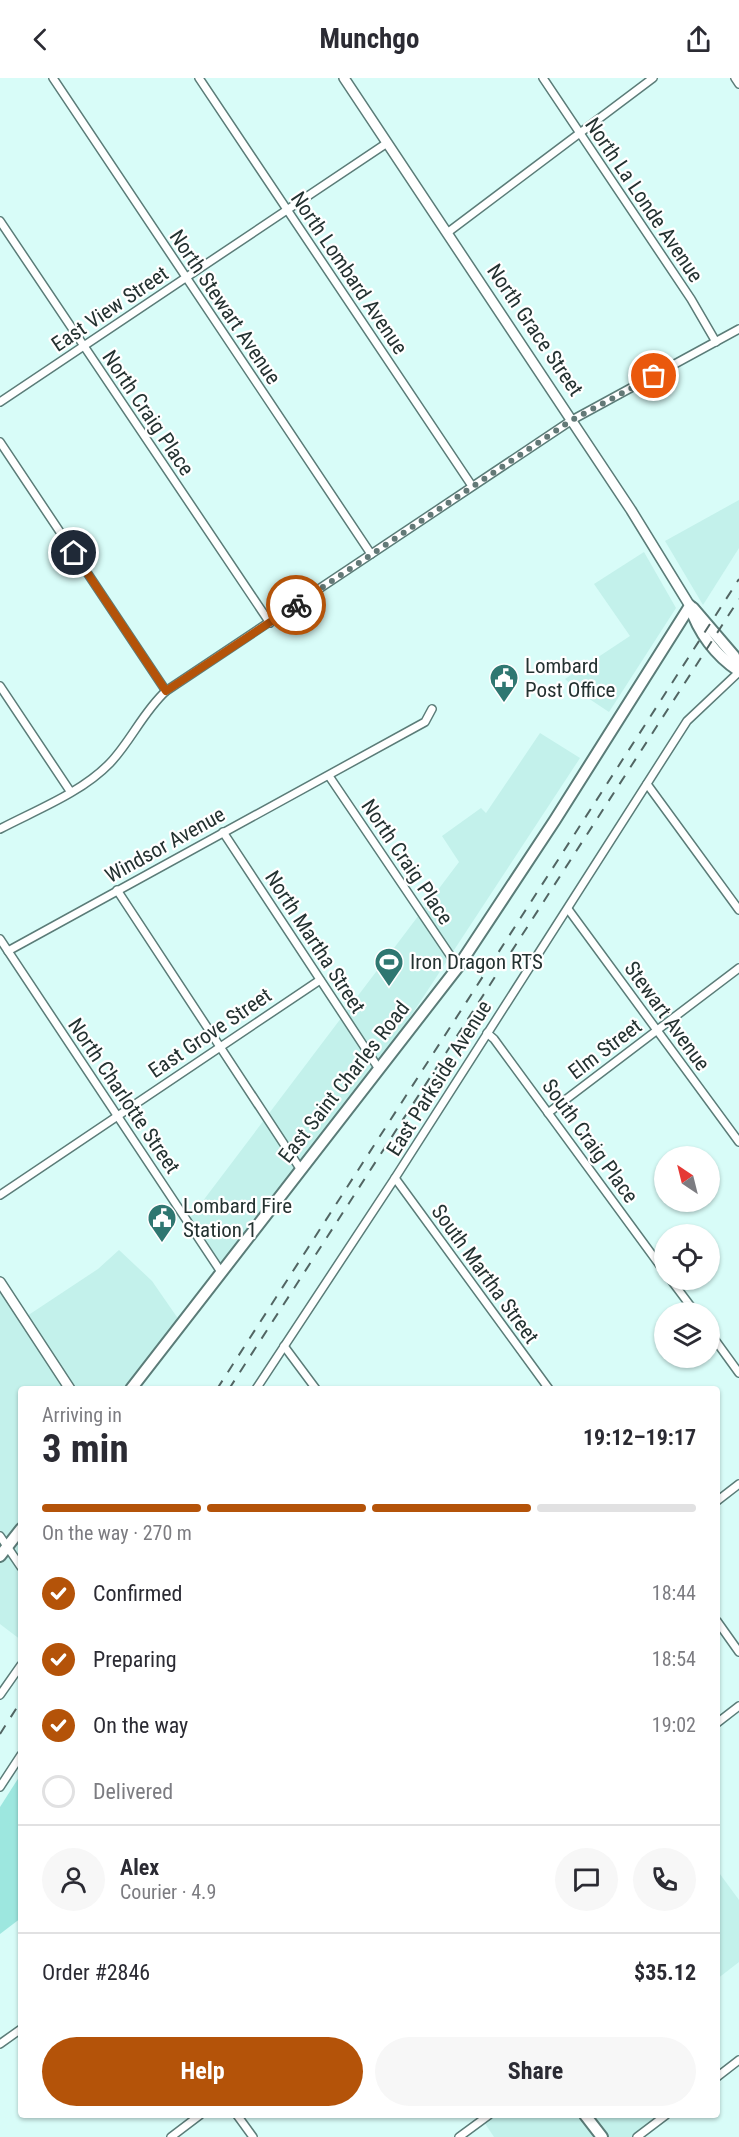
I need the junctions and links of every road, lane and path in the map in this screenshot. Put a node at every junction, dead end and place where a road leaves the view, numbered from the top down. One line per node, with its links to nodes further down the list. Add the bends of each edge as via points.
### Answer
1 (53, 78): 13 (street, North Stewart Avenue)
2 (199, 78): 10 (street, North Lombard Avenue)
3 (344, 78): 9 (street, North Grace Street)
4 (543, 78): 8 (street, North La Londe Avenue)
5 (653, 78): 8 (street)
6 (735, 78): 7 (street)
7 (739, 84)
8 (580, 133): 12 (street); 15 (street, North La Londe Avenue)
9 (387, 143): 10 (street, East View Street); 12 (street, North Grace Street)
10 (288, 211): 13 (street, East View Street); 20 (street, North Lombard Avenue)
11 (0, 221): 16 (street, North Craig Place)
12 (447, 233): 18 (street, North Grace Street)
13 (185, 279): 16 (street, East View Street); 21 (street, North Stewart Avenue)
14 (739, 329): 15 (street)
15 (716, 342): 18 (street)
16 (83, 346): 17 (street, East View Street); 23 (street, North Craig Place)
17 (0, 402)
18 (572, 420): 20 (street); 22 (street, North Grace Street)
19 (0, 442): 26 (street)
20 (472, 486): 21 (street)
21 (371, 554): 23 (street)
22 (690, 606): 24 (main road, North Grace Street, via 697,627 727,663); 38 (main road, East Saint Charles Road)
23 (270, 623): 26 (street)
24 (739, 671): 29 (street, East Parkside Avenue, via 687,721)
25 (0, 686): 30 (street)
26 (166, 691): 30 (street, via 109,765)
27 (432, 710): 28 (street, Windsor Avenue, via 425,722)
28 (329, 776): 32 (street, Windsor Avenue); 38 (street, North Craig Place)
29 (647, 784): 34 (street, East Parkside Avenue); 35 (street)
30 (70, 791): 31 (street)
31 (0, 830)
32 (223, 832): 33 (street, Windsor Avenue); 40 (street, North Martha Street)
33 (117, 890): 37 (street, Windsor Avenue); 43 (street)
34 (568, 909): 41 (street, Stewart Avenue); 42 (street, East Parkside Avenue)
35 (739, 910)
36 (0, 939): 37 (street, North Charlotte Street)
37 (8, 951): 46 (street, North Charlotte Street)
38 (458, 966): 44 (main road, East Saint Charles Road)
39 (739, 968): 41 (street, Elm Street)
40 (320, 980): 43 (street, East Grove Street); 44 (street, North Martha Street)
41 (657, 1030): 45 (street, Elm Street); 47 (street, Stewart Avenue)
42 (486, 1033): 45 (street, South Craig Place); 49 (street, East Parkside Avenue)
43 (219, 1047): 46 (street, East Grove Street); 48 (street)
44 (379, 1069): 48 (main road, East Saint Charles Road)
45 (548, 1113): 51 (street, South Craig Place)
46 (117, 1116): 50 (street, East Grove Street); 52 (street, North Charlotte Street)
47 (739, 1142)
48 (301, 1170): 52 (main road, East Saint Charles Road)
49 (395, 1178): 54 (street, East Parkside Avenue); 61 (street, South Martha Street)
50 (0, 1196)
51 (654, 1257)
52 (221, 1272): 58 (main road, East Saint Charles Road)
53 (0, 1282): 57 (street)
54 (284, 1346): 59 (street, East Parkside Avenue); 60 (street)
55 (720, 1347): 56 (street)
56 (739, 1373)
57 (68, 1386)
58 (133, 1386)
59 (258, 1386)
60 (314, 1386)
61 (547, 1386)
62 (739, 1484): 63 (street)
63 (720, 1499)
64 (18, 1533): 66 (main road)
65 (0, 1536): 66 (street)
66 (4, 1551): 67 (street)
67 (18, 1564)
68 (720, 1625): 69 (street)
69 (739, 1652)
70 (18, 1669): 71 (street)
71 (0, 1695)
72 (739, 1706): 73 (street)
73 (720, 1721)
74 (18, 1760): 75 (street)
75 (0, 1787)
76 (18, 2031): 77 (street)
77 (0, 2044)
78 (739, 2060): 79 (street)
79 (720, 2075)
80 (196, 2118): 85 (street)
81 (239, 2118): 86 (street)
82 (485, 2118): 87 (street)
83 (587, 2118): 88 (main road)
84 (662, 2118): 89 (street)
85 (171, 2137)
86 (253, 2137)
87 (459, 2137)
88 (602, 2137)
89 (637, 2137)

